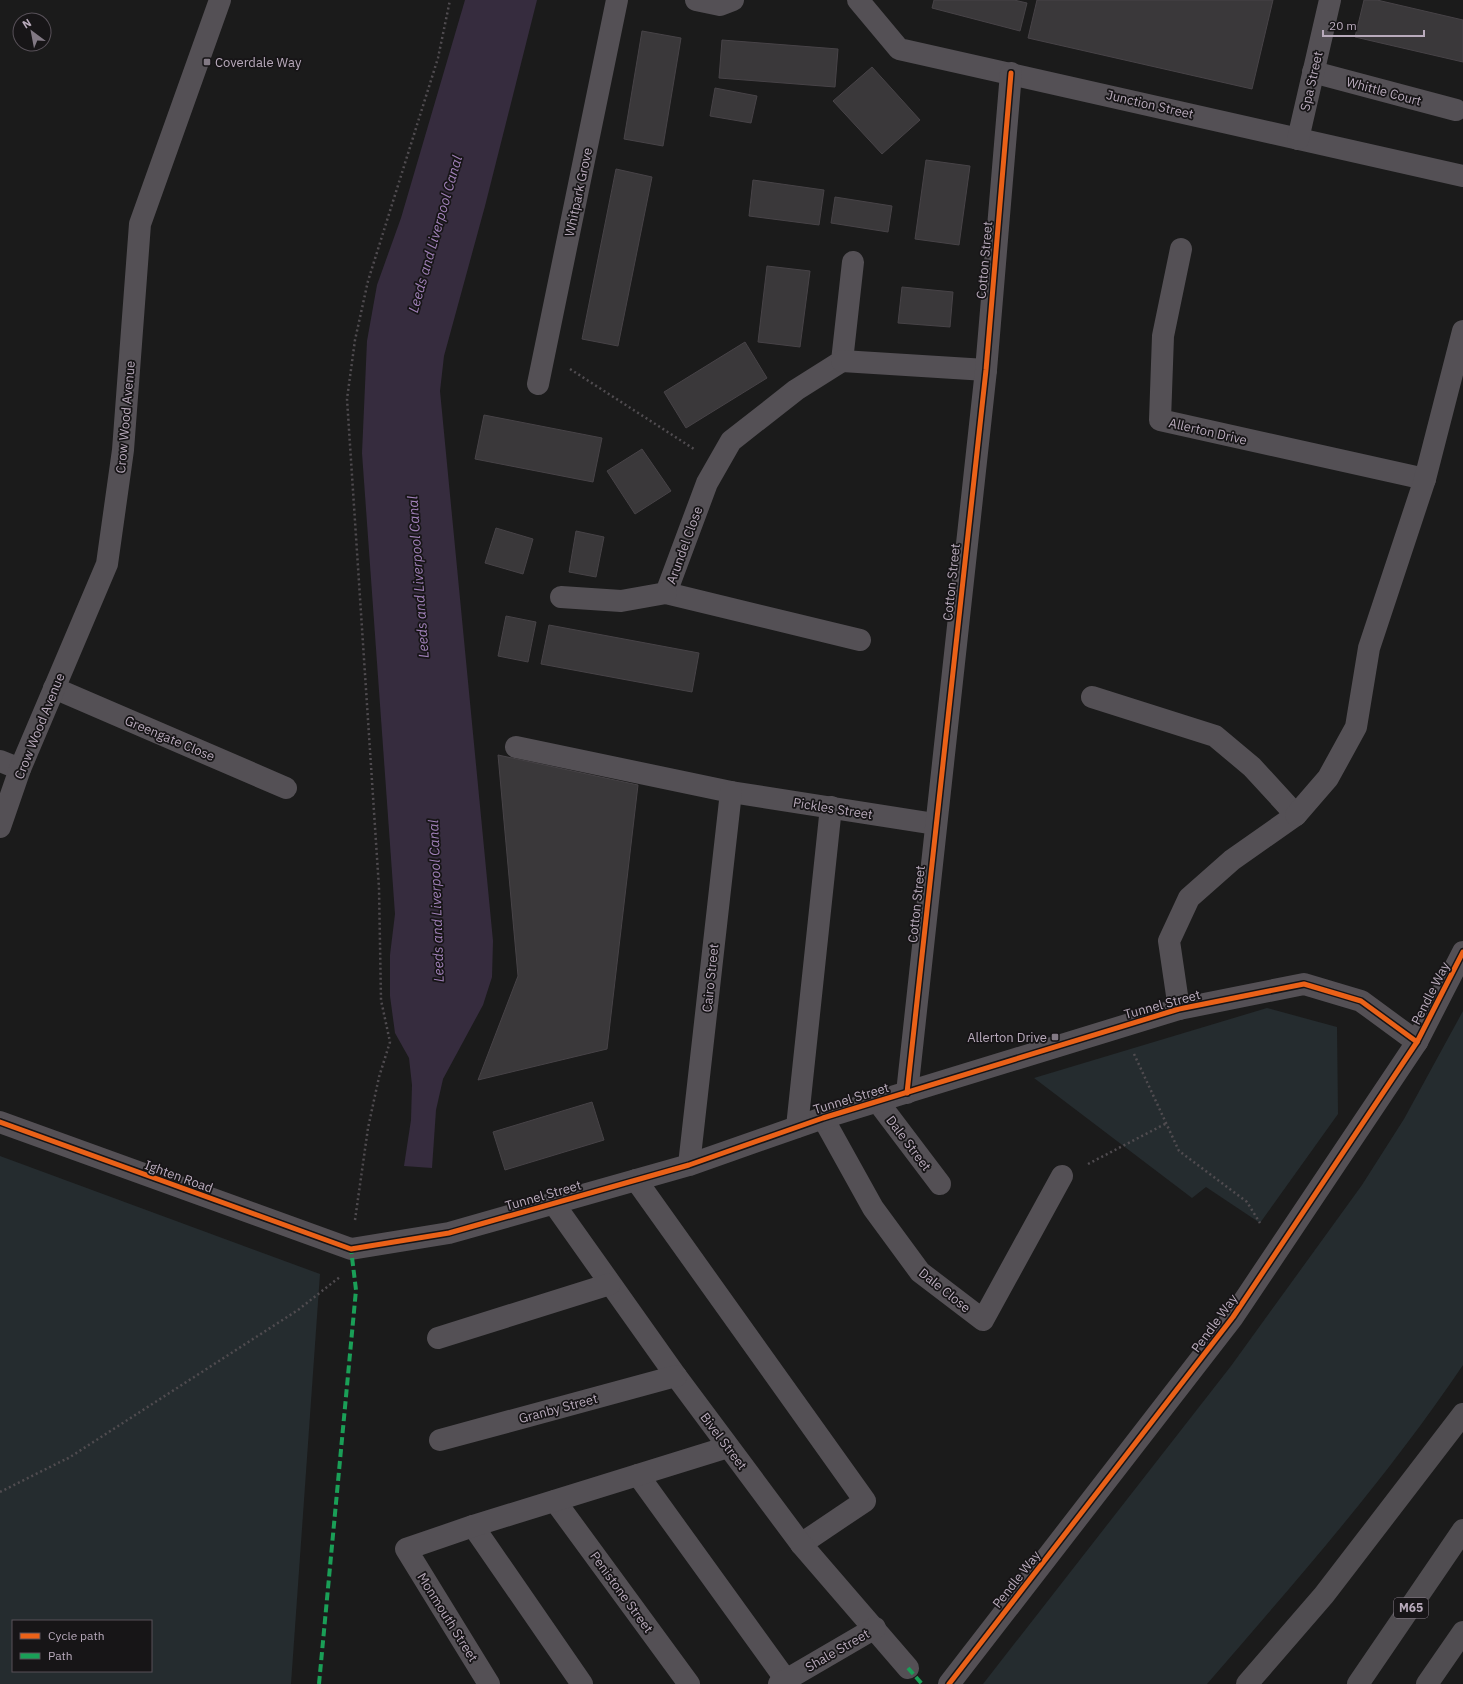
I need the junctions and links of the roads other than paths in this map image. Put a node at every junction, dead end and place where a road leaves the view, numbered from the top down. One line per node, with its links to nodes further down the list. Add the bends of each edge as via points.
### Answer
1 (220, 0): 22 (street, Crow Wood Avenue, via 140,224 123,450 107,564)
2 (617, 0): 17 (street, Whitpark Grove)
3 (696, 0): 4 (street, via 720,5)
4 (732, 0)
5 (858, 0): 8 (street, Junction Street, via 899,48)
6 (1330, 0): 7 (street, Spa Street)
7 (1313, 72): 9 (street, Whittle Court); 10 (street, Spa Street)
8 (1010, 73): 10 (street, Junction Street); 16 (street, Cotton Street)
9 (1456, 110)
10 (1298, 139): 11 (street, Junction Street)
11 (1463, 176)
12 (1181, 249): 18 (street, Allerton Drive, via 1163,336 1160,420)
13 (853, 262): 15 (street)
14 (1463, 331): 18 (street)
15 (842, 361): 16 (street); 19 (street, Arundel Close, via 796,390 731,441 707,483)
16 (986, 370): 31 (street, Cotton Street)
17 (538, 384)
18 (1425, 479): 30 (street, via 1369,648 1356,727 1328,778)
19 (666, 593): 20 (street, via 621,601); 21 (street, Arundel Close)
20 (560, 597)
21 (860, 640)
22 (54, 688): 26 (street, Crow Wood Avenue); 27 (street, Greengate Close)
23 (1092, 697): 30 (street, via 1215,736 1252,767)
24 (516, 747): 28 (street, Pickles Street)
25 (0, 761): 26 (street)
26 (20, 770): 32 (street, Crow Wood Avenue)
27 (286, 788)
28 (731, 792): 29 (street, Pickles Street); 41 (street, Cairo Street)
29 (832, 807): 31 (street, Pickles Street); 40 (street)
30 (1296, 815): 34 (street, via 1232,860 1189,898 1169,941)
31 (935, 824): 36 (street, Cotton Street)
32 (0, 827)
33 (1463, 952): 35 (street, Pendle Way)
34 (1179, 1009): 35 (street, Tunnel Street, via 1304,984 1360,1001); 36 (street, Tunnel Street)
35 (1417, 1042): 65 (street, Pendle Way, via 1233,1317)
36 (907, 1092): 37 (street, Tunnel Street)
37 (878, 1102): 38 (street, Tunnel Street); 44 (street, Dale Street)
38 (823, 1118): 40 (street, Tunnel Street); 42 (street, Dale Close, via 873,1208 920,1272 983,1320)
39 (0, 1122): 46 (street, Ighten Road)
40 (797, 1127): 41 (street, Tunnel Street)
41 (689, 1165): 43 (street, Tunnel Street)
42 (1062, 1176)
43 (636, 1180): 45 (street, Tunnel Street); 57 (street, via 865,1501)
44 (940, 1184)
45 (554, 1204): 46 (street, Tunnel Street, via 449,1233); 47 (street, Bivel Street)
46 (351, 1249)
47 (610, 1284): 48 (street); 49 (street, Bivel Street)
48 (438, 1338)
49 (676, 1376): 51 (street, Granby Street); 52 (street, Bivel Street)
50 (1463, 1414): 66 (highway, via 1324,1595)
51 (440, 1440)
52 (728, 1447): 53 (street); 57 (street, Bivel Street)
53 (638, 1475): 54 (street); 61 (street)
54 (555, 1501): 55 (street); 64 (street, Penistone Street)
55 (473, 1526): 62 (street, Monmouth Street, via 406,1549); 63 (street)
56 (1463, 1530): 67 (highway, M65)
57 (801, 1544): 58 (street, Bivel Street)
58 (875, 1628): 60 (street, Bivel Street); 61 (street, Shale Street)
59 (1463, 1632): 68 (highway)
60 (908, 1668)
61 (783, 1682)
62 (489, 1684)
63 (582, 1684)
64 (689, 1684)
65 (949, 1684)
66 (1247, 1684)
67 (1358, 1684)
68 (1427, 1684)

